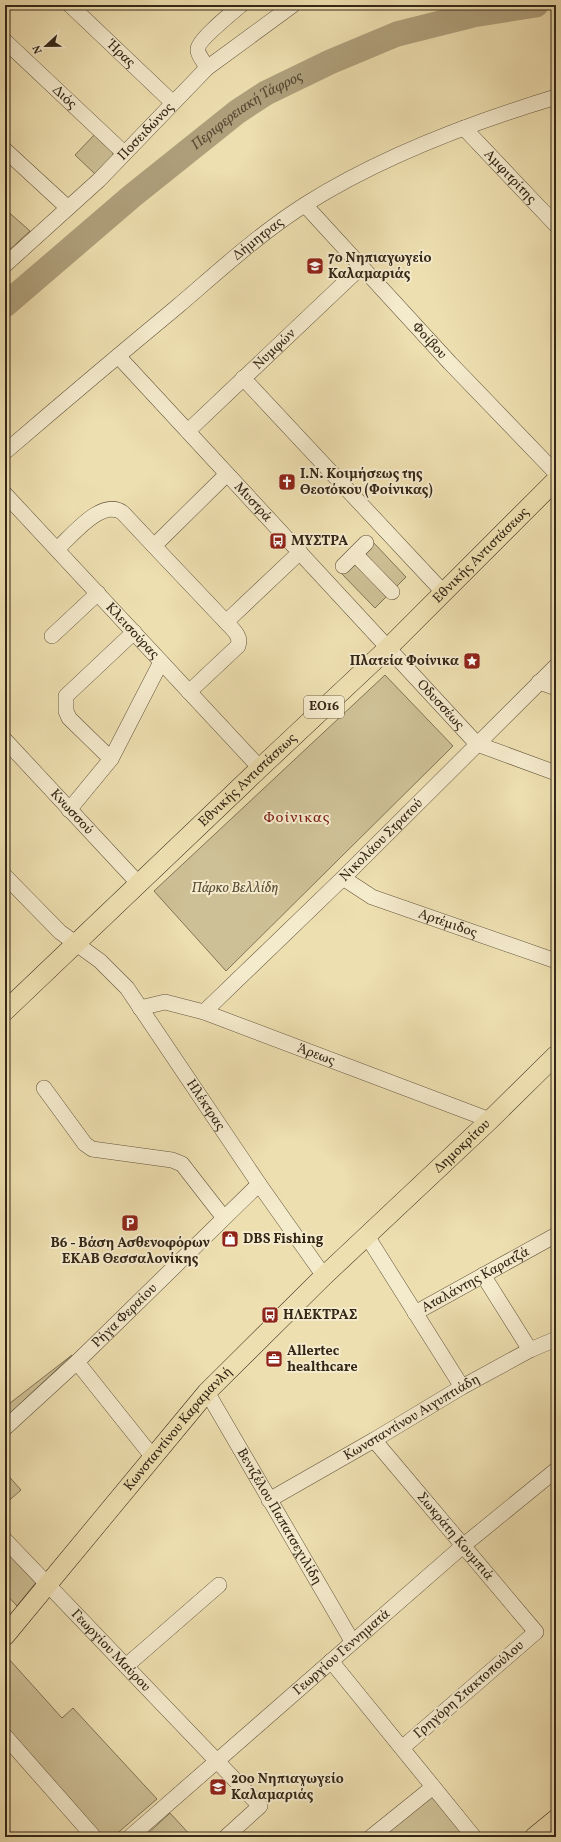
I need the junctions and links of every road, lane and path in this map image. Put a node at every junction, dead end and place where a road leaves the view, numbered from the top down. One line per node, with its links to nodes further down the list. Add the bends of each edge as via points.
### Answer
1 (70, 5): 7 (street, Ήρας)
2 (241, 5): 5 (street, via 205,37 198,47)
3 (287, 6): 5 (street, Ποσειδώνος)
4 (5, 40): 10 (street, Διός)
5 (207, 68): 7 (street, Ποσειδώνος)
6 (556, 97): 8 (street, Δήμητρας)
7 (173, 103): 10 (street, Ποσειδώνος)
8 (464, 128): 11 (street, Δήμητρας, via 384,163); 13 (street, Αμφιτρίτης)
9 (5, 150): 12 (street)
10 (124, 153): 12 (street, Ποσειδώνος)
11 (305, 205): 15 (street, Φοίβου); 16 (street, Δήμητρας, via 253,242)
12 (68, 208): 14 (street, Ποσειδώνος)
13 (556, 225)
14 (5, 265)
15 (361, 267): 17 (street, Νυμφών); 20 (street, Φοίβου, via 450,364)
16 (118, 356): 18 (street, Μυστρά); 19 (street, Δήμητρας)
17 (243, 378): 18 (street, Νυμφών); 32 (street)
18 (188, 431): 21 (street, Μυστρά)
19 (5, 452)
20 (556, 473)
21 (227, 474): 25 (street); 27 (street, Μυστρά)
22 (556, 480): 32 (main road, Εθνικής Αντιστάσεως / ΕΟ16)
23 (5, 494): 26 (street, Κλεισούρας)
24 (366, 543): 28 (street)
25 (154, 546): 26 (street, via 124,513 109,509 94,515); 33 (street)
26 (57, 549): 31 (street, Κλεισούρας)
27 (300, 552): 33 (street); 36 (street, Μυστρά)
28 (355, 554): 29 (street); 30 (street)
29 (343, 566)
30 (392, 592)
31 (98, 593): 34 (street, Κλεισούρας); 35 (street)
32 (444, 593): 36 (main road, Εθνικής Αντιστάσεως / ΕΟ16)
33 (226, 622): 41 (street, via 239,637 238,646)
34 (134, 632): 37 (street, Κλεισούρας); 44 (street, via 66,696 66,711 69,718)
35 (52, 636)
36 (389, 647): 43 (street, Οδυσσέως); 45 (main road, Εθνικής Αντιστάσεως / ΕΟ16)
37 (161, 662): 41 (street, Κλεισούρας); 44 (street)
38 (556, 666): 39 (street, Νικολάου Στρατού)
39 (540, 682): 40 (street); 43 (street, Νικολάου Στρατού)
40 (556, 688)
41 (190, 692): 45 (street, Κλεισούρας)
42 (5, 740): 47 (street, Κνωσσού)
43 (477, 744): 46 (street); 49 (street, Νικολάου Στρατού)
44 (111, 759): 47 (street)
45 (260, 768): 50 (main road, Εθνικής Αντιστάσεως / ΕΟ16)
46 (556, 773)
47 (69, 810): 50 (street, Κνωσσού)
48 (5, 876): 51 (street, Ηλέκτρας, via 60,932)
49 (343, 878): 52 (street, Αρτέμιδος, via 372,897); 55 (street, Νικολάου Στρατού)
50 (139, 884): 51 (main road, Εθνικής Αντιστάσεως / ΕΟ16)
51 (76, 944): 53 (street, Ηλέκτρας, via 100,961 118,979); 54 (main road, Εθνικής Αντιστάσεως / ΕΟ16)
52 (556, 961)
53 (140, 1008): 55 (street, Άρεως, via 165,1002); 59 (street, Ηλέκτρας)
54 (5, 1011)
55 (204, 1012): 58 (street, Άρεως)
56 (556, 1056): 58 (main road, Δημοκρίτου)
57 (44, 1088): 60 (street, via 85,1144 92,1149 172,1160 182,1164)
58 (490, 1120): 62 (main road, Δημοκρίτου)
59 (259, 1184): 60 (street, Ρήγα Φεραίου); 64 (street, Ηλέκτρας)
60 (224, 1218): 68 (street, Ρήγα Φεραίου)
61 (556, 1235): 63 (street, Αταλάντης Καρατζά)
62 (367, 1236): 64 (main road, Κωνσταντίνου Καραμανλή); 65 (street)
63 (483, 1275): 65 (street, Αταλάντης Καρατζά); 67 (street)
64 (324, 1276): 70 (main road, Κωνσταντίνου Καραμανλή)
65 (415, 1313): 69 (street)
66 (556, 1339): 67 (street, Κωνσταντίνου Αιγυπτιάδη)
67 (530, 1350): 69 (street, Κωνσταντίνου Αιγυπτιάδη)
68 (77, 1362): 71 (street, Ρήγα Φεραίου); 73 (street)
69 (462, 1387): 72 (street, Κωνσταντίνου Αιγυπτιάδη)
70 (207, 1392): 73 (main road, Κωνσταντίνου Καραμανλή); 75 (street, Βενιζέλου Παπατσεχιλίδη)
71 (5, 1428)
72 (374, 1440): 75 (street, Κωνσταντίνου Αιγυπτιάδη); 77 (street, Σωκράτη Κουμπιά)
73 (152, 1456): 78 (main road, Κωνσταντίνου Καραμανλή)
74 (556, 1470): 77 (street, Γεωργίου Γεννηματά)
75 (269, 1500): 82 (street, Βενιζέλου Παπατσεχιλίδη)
76 (5, 1540): 78 (street, Γεωργίου Μαύρου)
77 (464, 1545): 80 (street, Σωκράτη Κουμπιά); 82 (street, Γεωργίου Γεννηματά)
78 (47, 1583): 81 (main road, Κωνσταντίνου Καραμανλή); 84 (street, Γεωργίου Μαύρου)
79 (219, 1585): 84 (street)
80 (536, 1632): 86 (street, Γρηγόρη Στακτοπούλου)
81 (5, 1636)
82 (352, 1641): 83 (street, Γεωργίου Γεννηματά)
83 (330, 1661): 86 (street); 87 (street, Γεωργίου Γεννηματά)
84 (126, 1666): 87 (street, Γεωργίου Μαύρου)
85 (5, 1736): 90 (street)
86 (402, 1748): 88 (street)
87 (216, 1761): 91 (street, Γεωργίου Γεννηματά); 92 (street, Γεωργίου Μαύρου, via 260,1806)
88 (433, 1786): 93 (street); 94 (street)
89 (556, 1819): 95 (main road)
90 (94, 1837)
91 (130, 1837)
92 (226, 1837)
93 (371, 1837)
94 (474, 1837)
95 (534, 1837)

